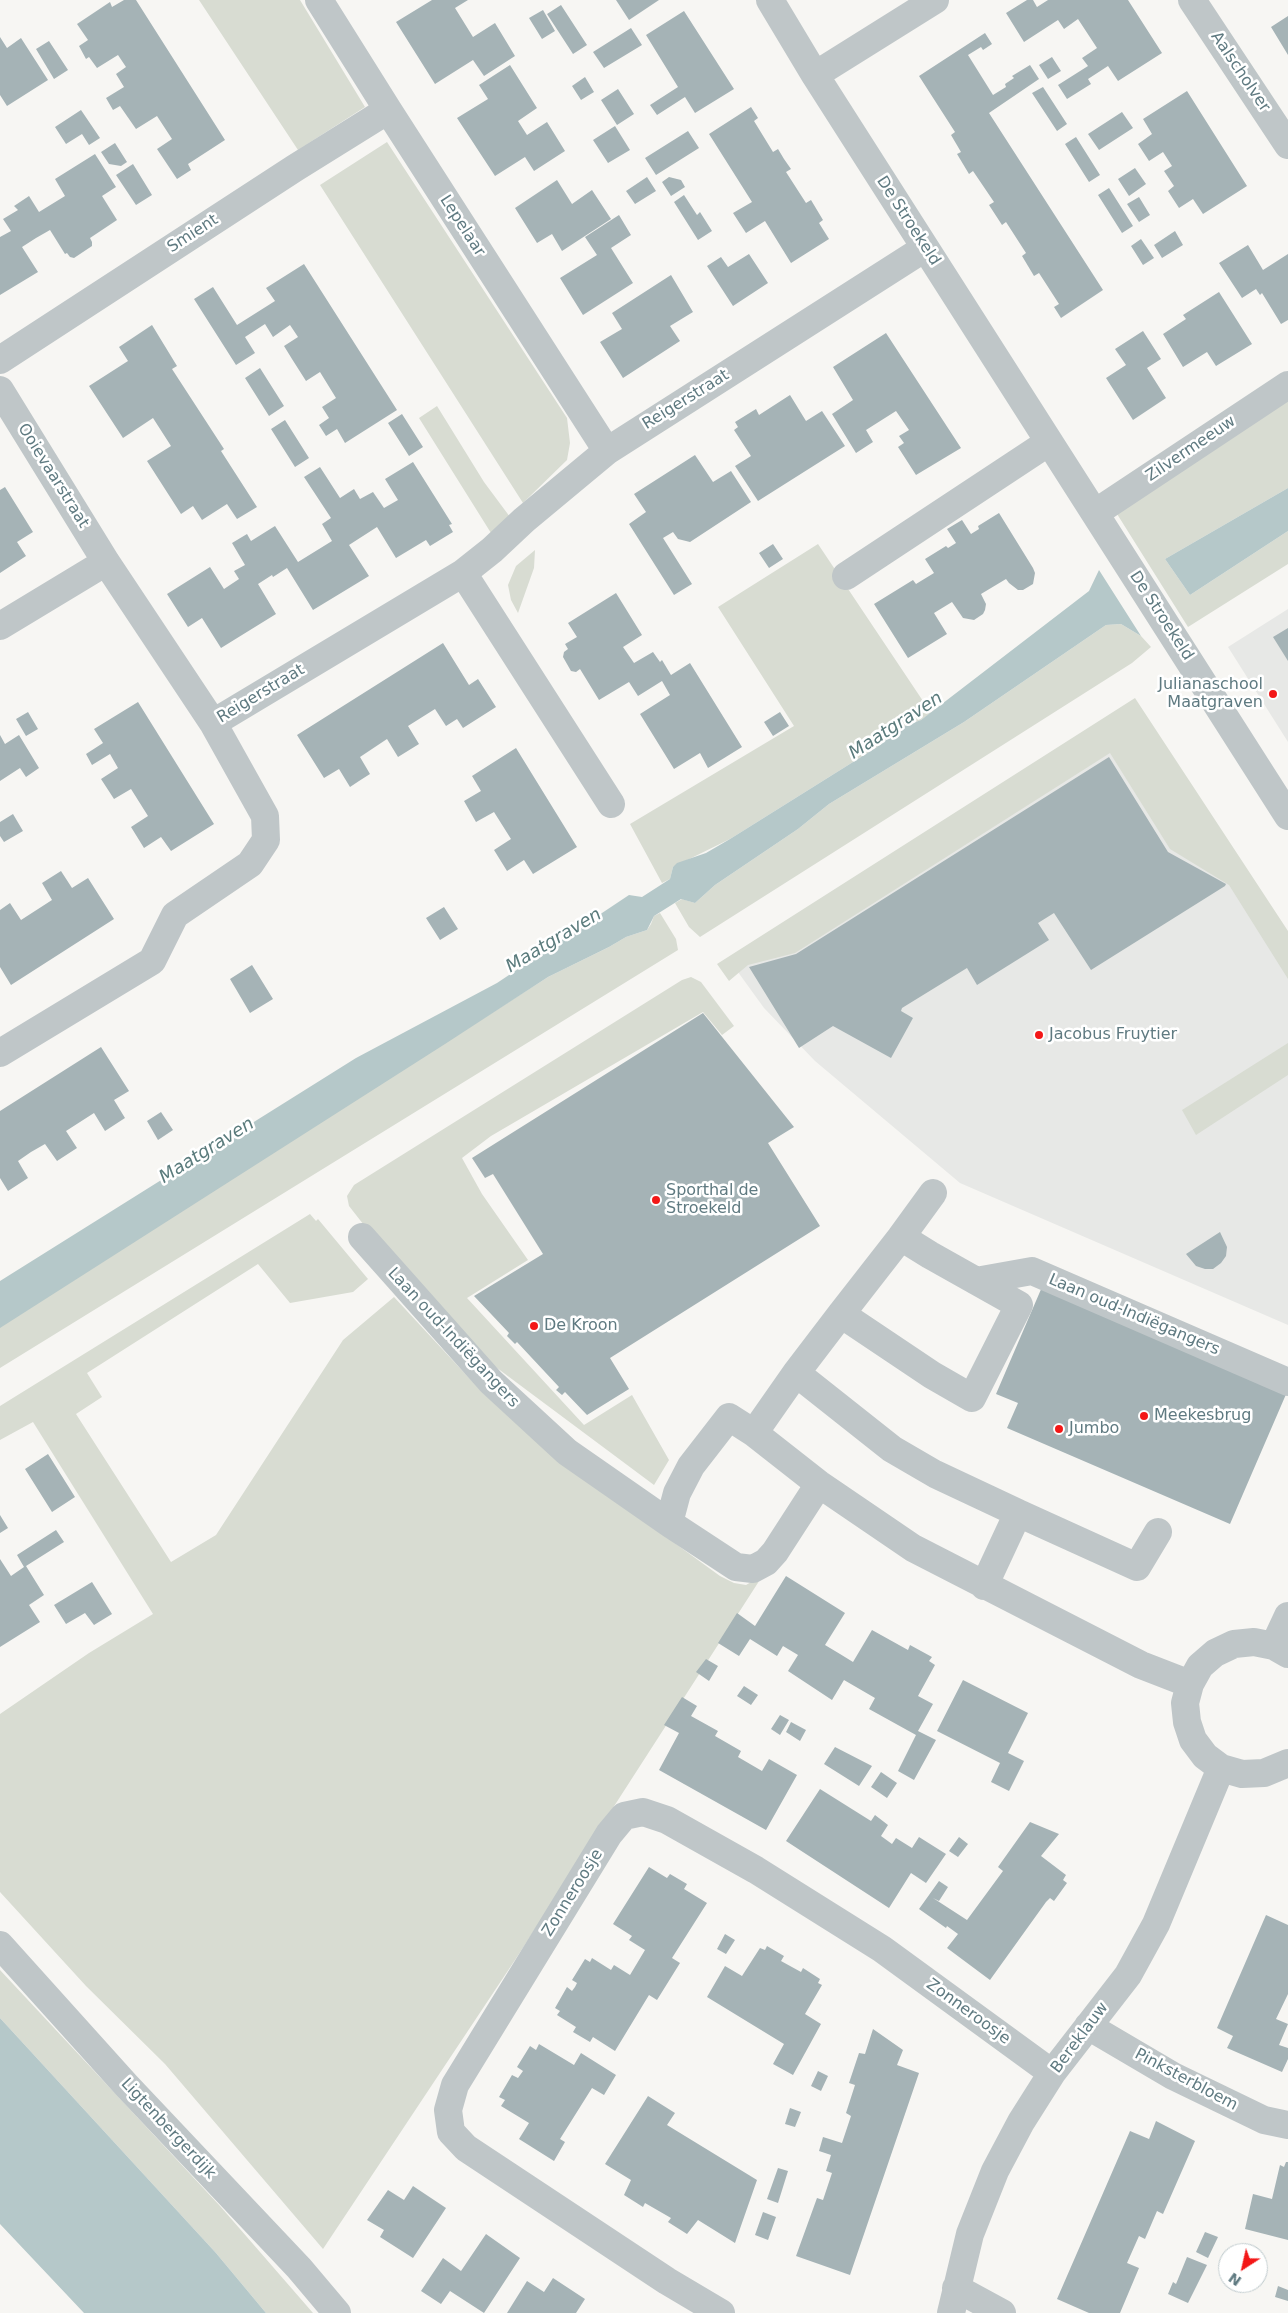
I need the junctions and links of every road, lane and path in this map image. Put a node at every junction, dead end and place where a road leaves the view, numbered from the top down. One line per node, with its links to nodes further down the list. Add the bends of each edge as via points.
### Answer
1 (319, 0): 6 (street, Lepelaar)
2 (770, 0): 5 (street, De Stroekeld)
3 (936, 0): 5 (street)
4 (1192, 0): 7 (street, Aalscholver)
5 (815, 75): 8 (street, De Stroekeld)
6 (388, 110): 9 (street, Smient); 13 (street, Lepelaar)
7 (1288, 145)
8 (926, 248): 12 (street, De Stroekeld); 13 (street, Reigerstraat)
9 (0, 360)
10 (1288, 384): 14 (street, Zilvermeeuw)
11 (0, 390): 15 (street, Ooievaarstraat)
12 (1049, 442): 14 (street, De Stroekeld); 17 (street)
13 (607, 451): 16 (street, Reigerstraat)
14 (1094, 513): 21 (street, De Stroekeld)
15 (106, 562): 18 (street); 19 (street, Ooievaarstraat)
16 (463, 573): 19 (street, Reigerstraat); 20 (street)
17 (846, 576)
18 (0, 626)
19 (212, 723): 22 (street, Reigerstraat, via 266,816 266,840 250,864 175,915 152,961)
20 (611, 804)
21 (1288, 816)
22 (0, 1053)
23 (933, 1193): 25 (street)
24 (362, 1237): 33 (street, Laan oud-Indiëgangers, via 491,1382 567,1452)
25 (901, 1237): 26 (street); 27 (street)
26 (976, 1281): 27 (street, via 1019,1305 972,1398); 29 (street, Laan oud-Indiëgangers, via 1032,1271)
27 (841, 1314): 28 (street)
28 (796, 1373): 30 (street); 32 (street, via 892,1449 935,1474)
29 (1288, 1382)
30 (754, 1433): 31 (street); 33 (street, via 729,1417 691,1466 677,1493)
31 (819, 1484): 33 (street, Laan oud-Indiëgangers, via 776,1552 753,1569 736,1567); 35 (street, via 913,1548)
32 (1018, 1513): 34 (street, via 1137,1567); 35 (street)
33 (669, 1523)
34 (1158, 1532)
35 (984, 1586): 38 (street, via 1141,1665)
36 (1288, 1616): 37 (street)
37 (1281, 1650): 38 (street, via 1254,1642 1228,1647 1215,1652 1200,1666)
38 (1190, 1684): 40 (street, via 1185,1703 1193,1740 1205,1756)
39 (1288, 1763): 40 (street, via 1264,1773 1242,1774)
40 (1221, 1768): 42 (street, Bereklauw, via 1156,1924 1128,1975)
41 (0, 1945): 46 (street, Ligtenbergerdijk)
42 (1088, 2026): 43 (street, Bereklauw); 44 (street, Pinksterbloem, via 1181,2080 1264,2120)
43 (1052, 2074): 45 (street, Bereklauw, via 1021,2122 996,2171 970,2234); 47 (street, Zonneroosje, via 882,1949 756,1870 667,1820 643,1812 624,1816 609,1834 455,2085 448,2110 451,2132 466,2148 659,2276)
44 (1288, 2125)
45 (953, 2301): 48 (street)
46 (337, 2313)
47 (721, 2313)
48 (1002, 2313)

